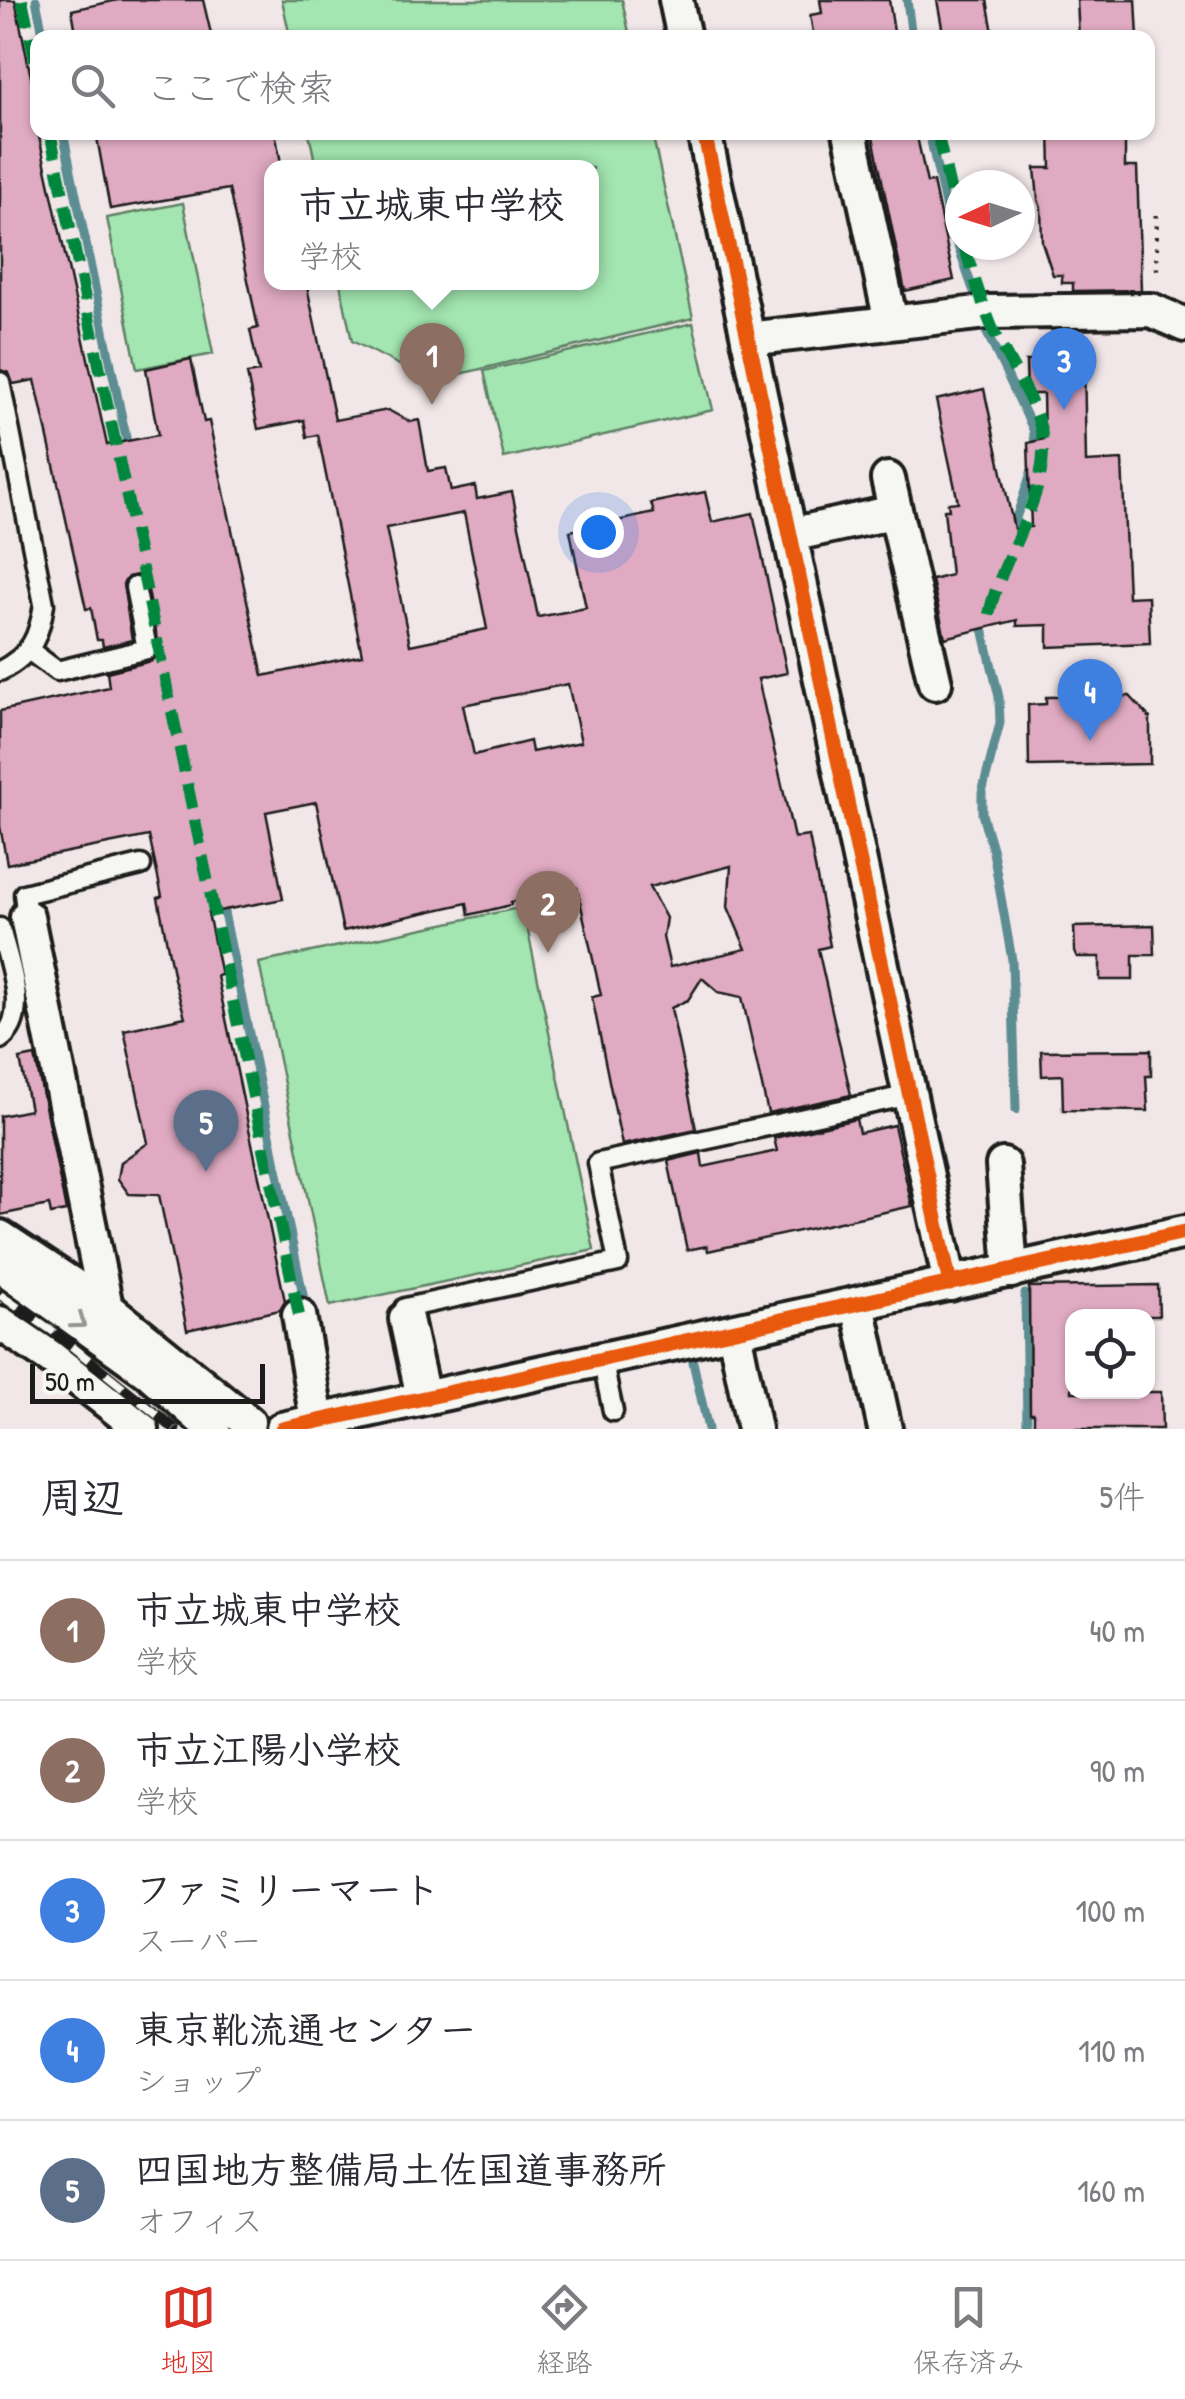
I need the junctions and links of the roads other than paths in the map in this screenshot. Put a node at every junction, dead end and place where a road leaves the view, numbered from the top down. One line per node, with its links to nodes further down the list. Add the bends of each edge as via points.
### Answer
1 (676, 0): 2 (street)
2 (682, 30)
3 (706, 140): 7 (street)
4 (852, 140): 5 (street)
5 (891, 322): 6 (street, via 987,312 1151,310); 7 (street)
6 (1185, 325)
7 (748, 339): 14 (street)
8 (1, 394): 9 (lane)
9 (6, 444): 11 (lane)
10 (888, 478): 13 (street)
11 (20, 484): 12 (lane); 16 (lane, via 44,604)
12 (0, 489)
13 (895, 512): 14 (street); 18 (street)
14 (790, 535): 23 (street)
15 (135, 587): 16 (lane, via 146,650 57,670)
16 (30, 651): 17 (lane)
17 (0, 671)
18 (936, 683)
19 (141, 865): 20 (lane, via 24,894)
20 (14, 922): 21 (lane); 31 (street)
21 (4, 968): 22 (lane, via 16,1015)
22 (0, 1039)
23 (910, 1095): 29 (street); 33 (lane, via 598,1163 618,1262 405,1308)
24 (1004, 1165): 28 (street)
25 (1185, 1232): 28 (street)
26 (0, 1237): 31 (street)
27 (0, 1265): 41 (street, one-way to 41, via 149,1372)
28 (1012, 1271): 29 (street)
29 (950, 1284): 30 (street)
30 (858, 1305): 35 (street); 45 (street)
31 (106, 1307): 42 (street, via 248,1422)
32 (299, 1315): 39 (street)
33 (406, 1320): 37 (street)
34 (0, 1323): 40 (street)
35 (734, 1330): 36 (street); 44 (street)
36 (602, 1359): 37 (street); 38 (lane)
37 (423, 1397): 39 (street)
38 (613, 1411)
39 (317, 1420): 43 (street)
40 (142, 1429)
41 (214, 1429)
42 (247, 1429)
43 (282, 1429)
44 (754, 1429)
45 (885, 1429)

